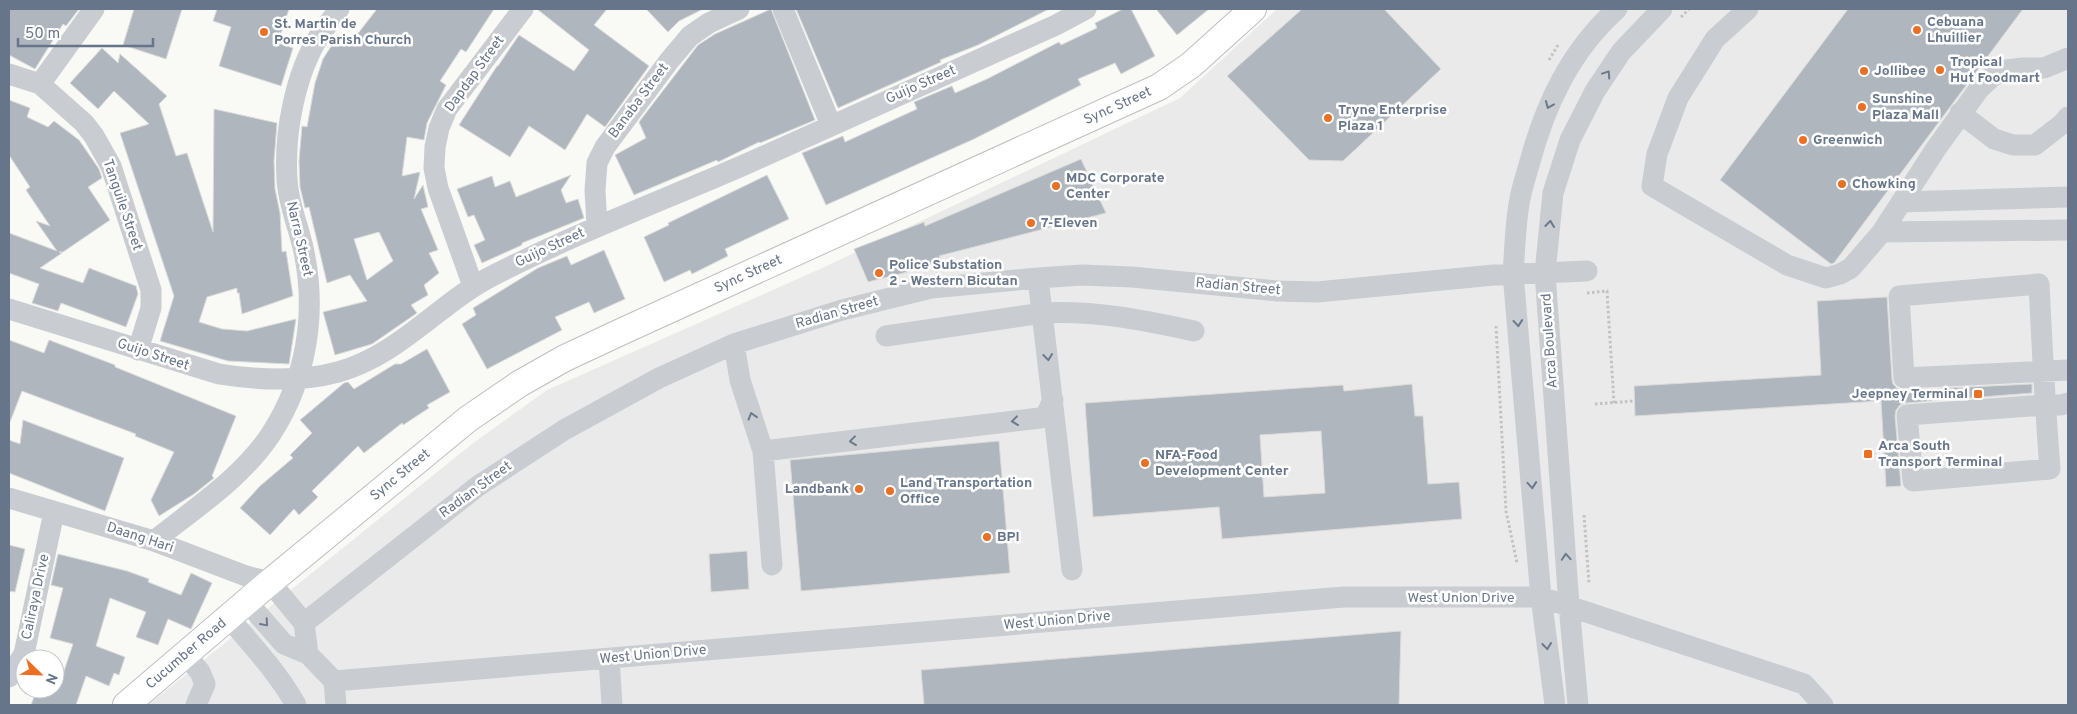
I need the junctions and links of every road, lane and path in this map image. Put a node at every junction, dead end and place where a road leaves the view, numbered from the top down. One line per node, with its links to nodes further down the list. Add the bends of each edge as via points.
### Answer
1 (94, 9): 13 (street)
2 (339, 9): 37 (street, Narra Street, via 318,38 289,118 286,178 304,250 309,290 306,347)
3 (523, 9): 26 (street, Dapdap Street, via 447,109 434,147 438,188)
4 (735, 9): 19 (street, Banaba Street, via 690,36 605,147 597,163)
5 (783, 9): 16 (street)
6 (1086, 9): 16 (street, Guijo Street)
7 (1253, 9): 51 (main road, Sync Street, via 1191,65 1158,87 616,334 519,384 453,431)
8 (1617, 9): 24 (street, one-way to 24, via 1585,41 1549,102 1520,198)
9 (1662, 9): 23 (street, Arca Boulevard, one-way to 9, via 1553,193 1570,140 1595,91 1621,52)
10 (1748, 9): 21 (street, via 1715,39 1678,98 1657,154 1652,186 1786,266 1826,278 1851,268)
11 (2068, 58): 14 (street, via 2044,68 2007,70 1993,76 1978,89)
12 (9, 74): 13 (street, Tanguile Street)
13 (40, 84): 34 (street, Tanguile Street, via 84,123 111,166 151,290 151,308)
14 (1960, 113): 15 (street, via 1994,139 2013,145 2035,145); 18 (street)
15 (2068, 117)
16 (831, 125): 19 (street, Guijo Street)
17 (2068, 197): 18 (street)
18 (1902, 202): 21 (street)
19 (597, 227): 26 (street, Guijo Street)
20 (2068, 230): 21 (street)
21 (1882, 232)
22 (1587, 271): 23 (street, Radian Street)
23 (1545, 272): 24 (street, Radian Street); 53 (street, Arca Boulevard, one-way to 23)
24 (1513, 274): 25 (street, Radian Street, via 1317,292 1122,277); 52 (street, one-way to 52)
25 (1038, 278): 29 (street); 33 (street, Radian Street, via 931,288 842,310)
26 (473, 286): 37 (street, Guijo Street, via 406,338 360,363 338,372)
27 (1587, 293): 40 (path, via 1608,291)
28 (9, 309): 34 (street, Guijo Street)
29 (1042, 313): 31 (street, via 1130,317); 32 (street); 38 (street, one-way to 38)
30 (1496, 317): 49 (path, via 1506,511)
31 (1194, 331)
32 (886, 336)
33 (734, 344): 44 (street, one-way to 33, via 740,380); 55 (street, Radian Street, via 659,378 564,430 501,471)
34 (138, 350): 37 (street, Guijo Street, via 241,378)
35 (2044, 370): 35 (street, via 2039,284 1899,296 1904,378); 36 (street); 43 (street)
36 (2068, 370)
37 (299, 377): 47 (street, Narra Street, via 288,406 244,467)
38 (1053, 400): 44 (street, one-way to 44, via 1046,415 1040,418); 50 (street)
39 (1634, 401): 40 (path)
40 (1614, 403): 42 (path)
41 (2068, 403): 43 (street)
42 (1596, 404)
43 (2045, 405): 43 (street, via 1907,415 1913,481 2050,469)
44 (763, 451): 48 (street)
45 (9, 498): 46 (street, Daang Hari)
46 (54, 512): 47 (street, Daang Hari); 59 (street, Caliraya Drive, via 24,654)
47 (154, 541): 51 (street, Daang Hari)
48 (772, 565)
49 (1518, 569)
50 (1072, 570)
51 (270, 582): 54 (main road, Sync Street); 55 (street)
52 (1541, 597): 53 (street, West Union Drive); 58 (street, West Union Drive, via 1344,597); 67 (street, one-way to 67)
53 (1569, 606): 68 (street, Arca Boulevard); 69 (street, West Union Drive, via 1804,684)
54 (238, 610): 56 (street, one-way to 56, via 284,644); 57 (main road, Cucumber Road); 65 (street)
55 (304, 624): 56 (street)
56 (308, 654): 60 (street)
57 (186, 655): 61 (main road, Cucumber Road); 64 (street, via 205,684)
58 (609, 659): 60 (street, West Union Drive); 62 (street)
59 (11, 670)
60 (334, 681): 66 (street)
61 (150, 696): 63 (main road, Cucumber Road)
62 (612, 700)
63 (126, 705)
64 (196, 705)
65 (296, 705)
66 (336, 705)
67 (1555, 705)
68 (1578, 705)
69 (1823, 705)

